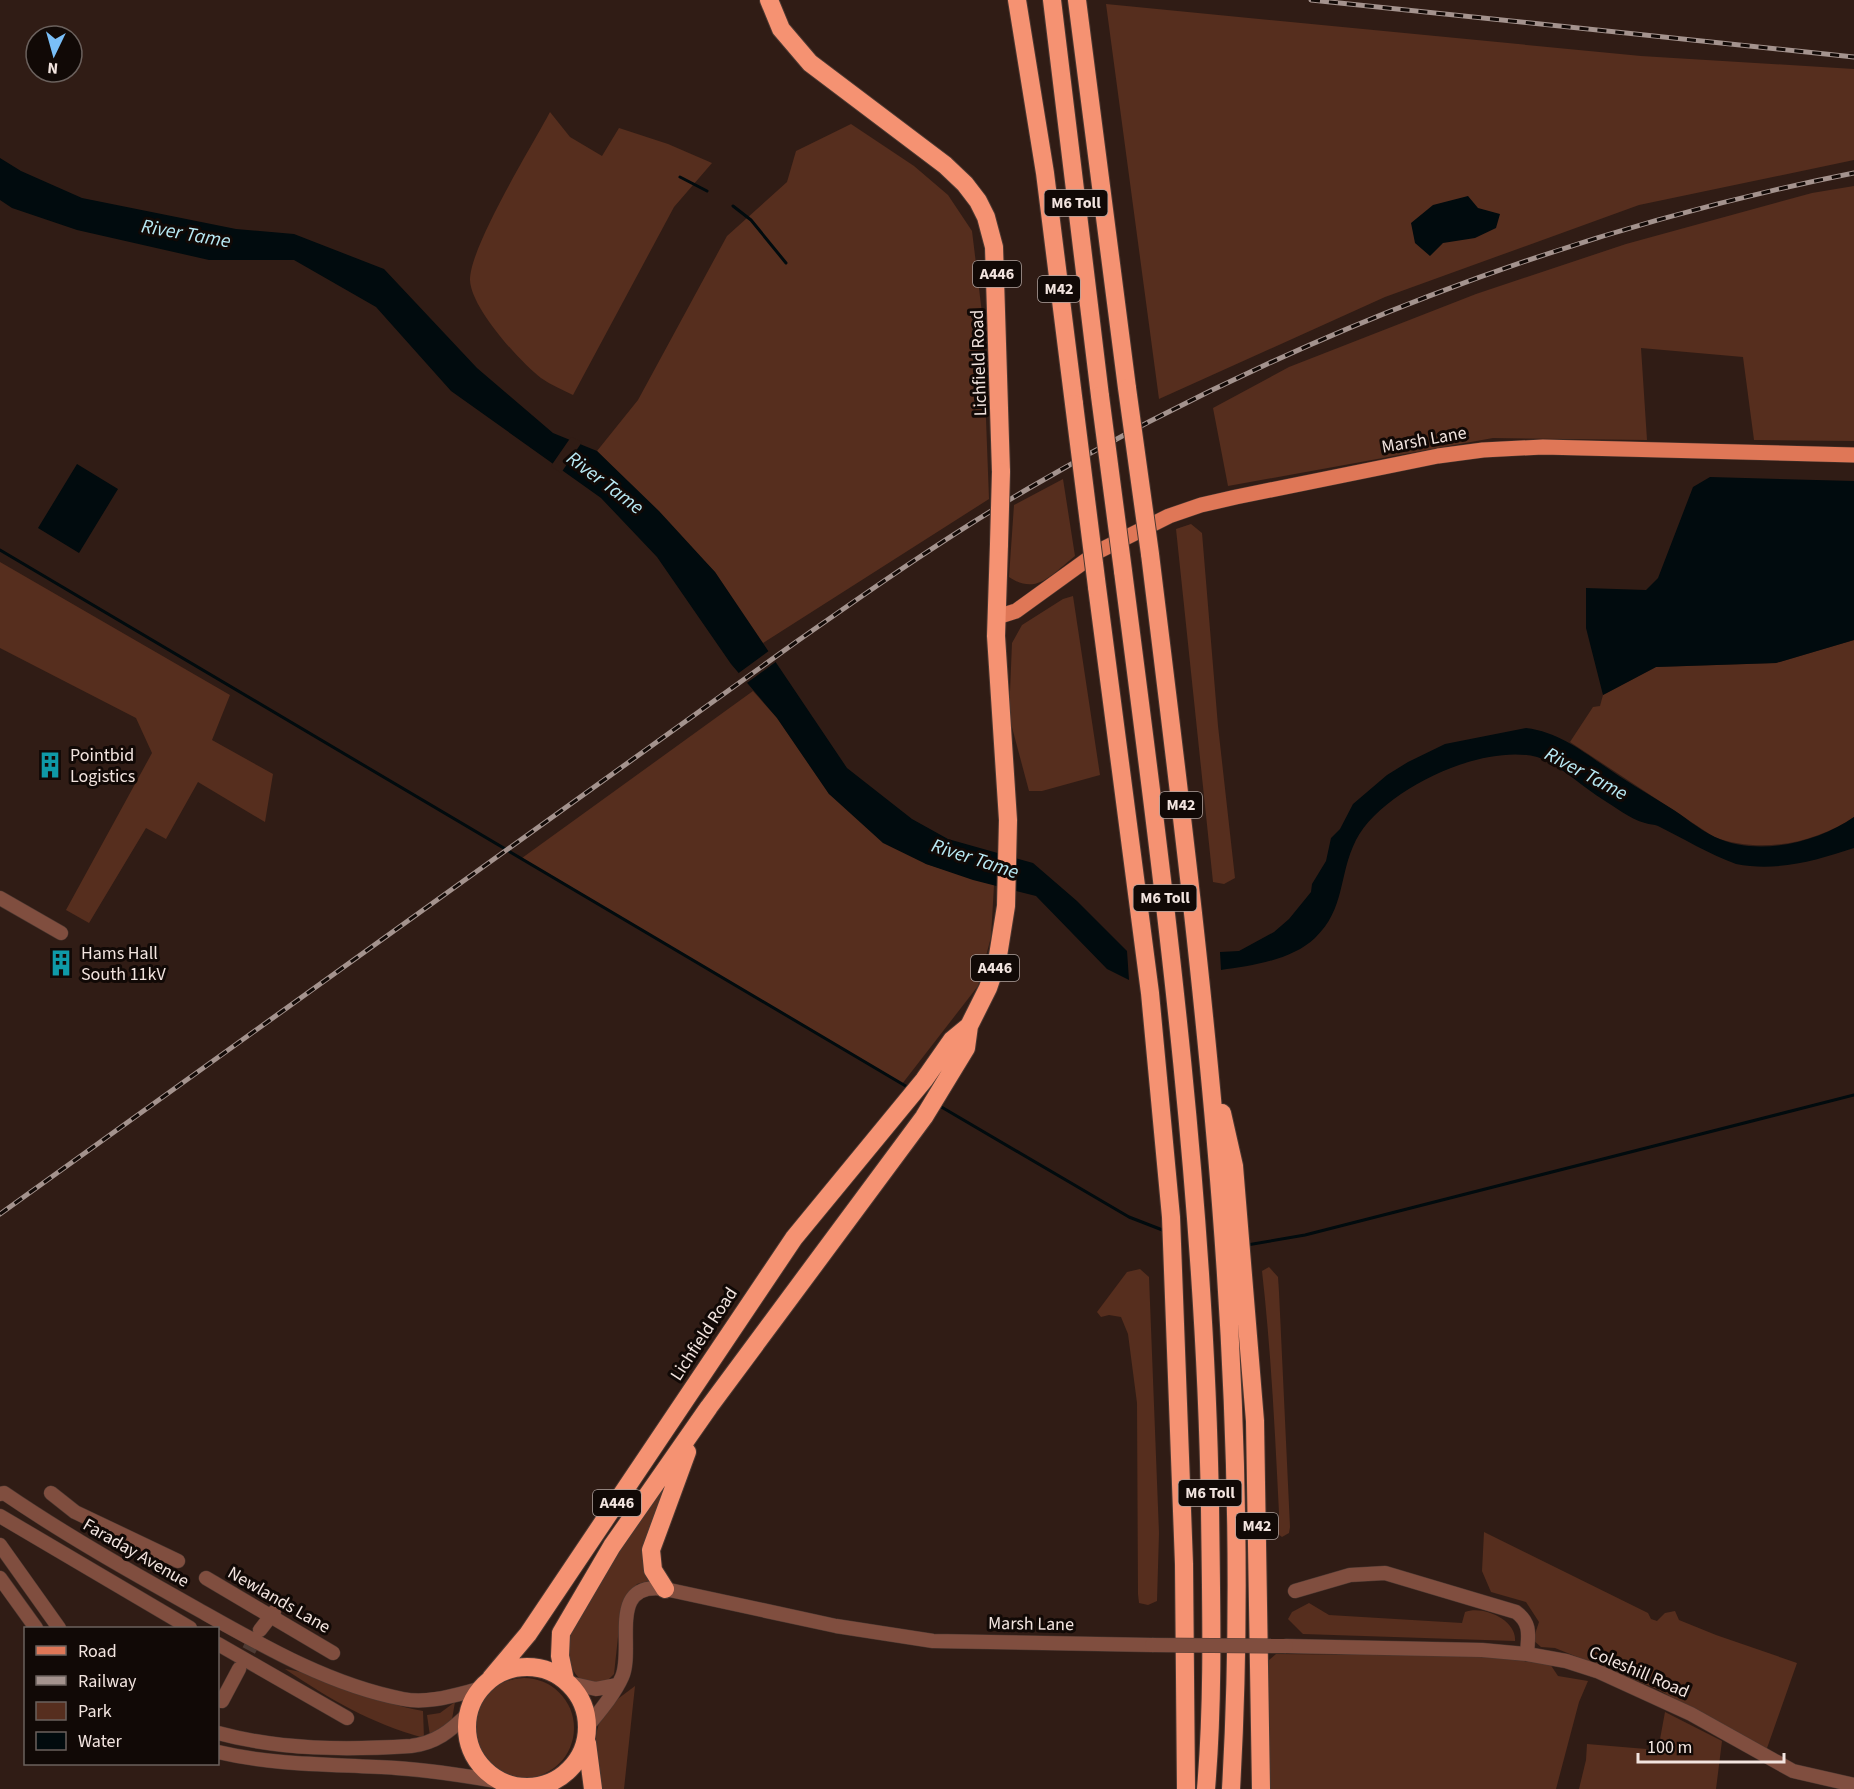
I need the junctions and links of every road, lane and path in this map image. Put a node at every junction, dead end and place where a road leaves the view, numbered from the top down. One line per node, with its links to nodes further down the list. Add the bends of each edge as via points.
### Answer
1 (769, 0): 6 (highway, Lichfield Road / A446, bridge, via 781,29 810,63 945,165 965,184 986,217 996,265 1001,472)
2 (1023, 2): 34 (highway, M42, bridge, via 1150,993 1174,1256 1184,1564)
3 (1052, 5): 47 (highway, M6 Toll, bridge, via 1173,970 1197,1225 1209,1449 1211,1725)
4 (1078, 8): 10 (highway, M42, bridge, via 1150,554)
5 (1854, 455): 6 (main road, Marsh Lane, via 1543,447 1438,456 1201,505 1169,516 1099,551 1016,611)
6 (998, 609): 9 (highway, Lichfield Road / A446, via 1000,716 1008,820 1006,906 997,962)
7 (0, 898): 8 (street)
8 (61, 933)
9 (969, 1026): 11 (highway, Lichfield Road / A446, via 966,1048 927,1114); 31 (highway, Lichfield Road / A446, via 952,1040 924,1080 794,1238 528,1634)
10 (1209, 1056): 37 (highway, M42, via 1237,1474); 50 (highway, M42, via 1234,1166 1255,1421)
11 (709, 1407): 19 (highway, via 678,1470 651,1550 652,1570); 30 (highway, Lichfield Road / A446, via 612,1546 573,1611 559,1643)
12 (51, 1493): 16 (street, via 75,1512)
13 (0, 1494): 25 (street, Faraday Avenue, via 109,1560)
14 (0, 1516): 24 (street, Faraday Avenue)
15 (0, 1545): 23 (street)
16 (178, 1561)
17 (0, 1578): 22 (street)
18 (206, 1578): 21 (street, Newlands Lane)
19 (665, 1589): 28 (street, Marsh Lane, bridge, via 824,1624 933,1641 1450,1648); 32 (street, Marsh Lane, via 642,1589 631,1603 624,1637 624,1668)
20 (1295, 1591): 28 (street, via 1350,1575 1385,1573 1516,1612 1529,1629)
21 (272, 1614): 25 (street); 27 (street, Newlands Lane)
22 (35, 1627)
23 (58, 1627)
24 (187, 1627)
25 (258, 1635): 29 (street, via 260,1655); 31 (street, Faraday Avenue, via 332,1677 403,1699 446,1698)
26 (219, 1645): 29 (street)
27 (333, 1653)
28 (1527, 1654): 42 (street, Coleshill Road, via 1598,1671 1691,1714 1793,1771)
29 (243, 1664): 33 (street); 36 (street)
30 (567, 1682): 31 (highway, via 547,1670 525,1667 501,1672); 32 (street, via 596,1689); 38 (highway, via 580,1698)
31 (485, 1684): 35 (highway)
32 (617, 1685): 38 (street, Marsh Lane)
33 (222, 1701)
34 (1184, 1702): 45 (highway); 46 (highway, M42)
35 (468, 1714): 39 (street, via 429,1744 411,1746 295,1747); 41 (highway, via 473,1753 485,1770)
36 (347, 1718)
37 (1234, 1724): 48 (highway); 49 (highway, M42)
38 (587, 1732): 43 (highway, via 578,1758 562,1776 550,1783); 44 (highway)
39 (219, 1733)
40 (219, 1752): 41 (street, via 294,1765 396,1768)
41 (502, 1782): 43 (highway)
42 (1854, 1785)
43 (523, 1788)
44 (592, 1789)
45 (1176, 1789)
46 (1186, 1789)
47 (1206, 1789)
48 (1231, 1789)
49 (1242, 1789)
50 (1260, 1789)

